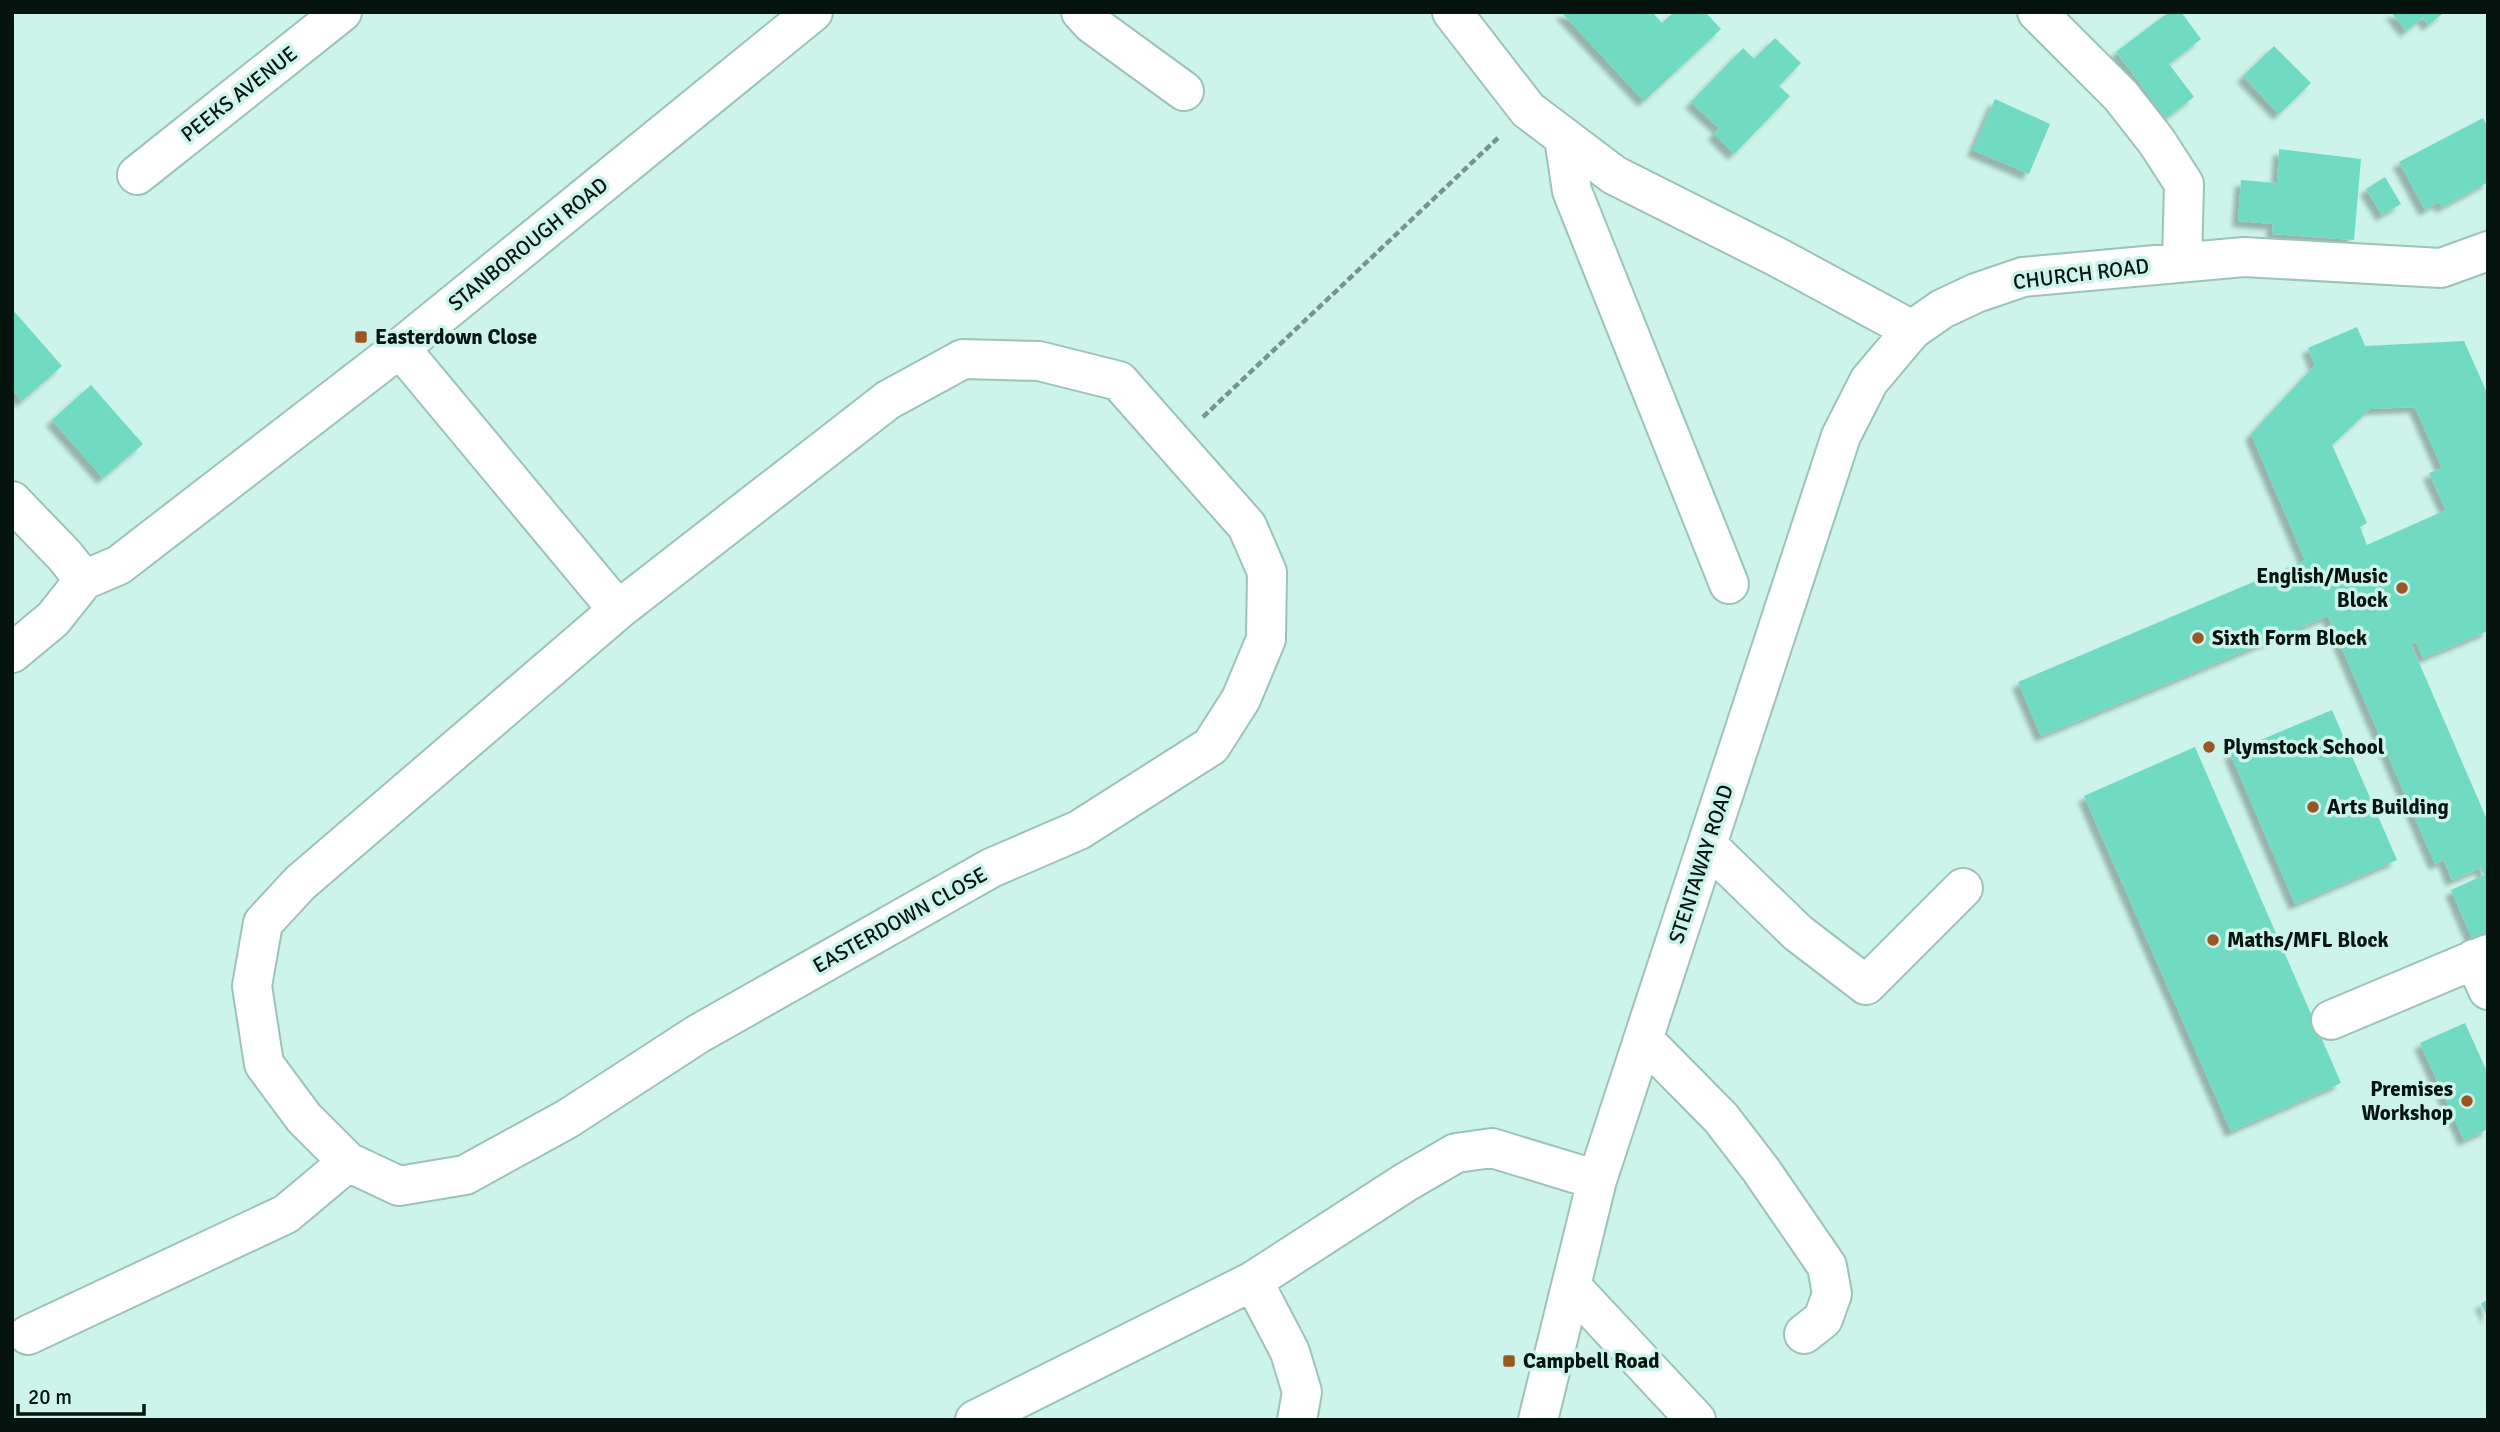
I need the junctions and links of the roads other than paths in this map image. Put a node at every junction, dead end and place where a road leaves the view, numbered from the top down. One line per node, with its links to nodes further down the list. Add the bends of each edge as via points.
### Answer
1 (342, 12): 8 (street, PEEKS AVENUE)
2 (813, 12): 12 (street, STANBOROUGH ROAD)
3 (1081, 12): 6 (street)
4 (1452, 12): 7 (street, via 1528,110)
5 (2037, 12): 10 (street, via 2121,96 2184,184)
6 (1184, 91)
7 (1564, 138): 11 (street, via 1614,175); 15 (street, via 1572,191)
8 (137, 176)
9 (2486, 257): 10 (street, CHURCH ROAD, via 2441,268 2244,257)
10 (2182, 262): 11 (street, CHURCH ROAD, via 2023,277 1942,309)
11 (1912, 330): 18 (street, STENTAWAY ROAD, via 1869,381 1842,436)
12 (400, 348): 14 (street, STANBOROUGH ROAD, via 119,565); 16 (street)
13 (12, 501): 14 (street)
14 (84, 580): 17 (street, STANBOROUGH ROAD, via 53,619)
15 (1729, 584)
16 (618, 610): 23 (street, EASTERDOWN CLOSE, via 300,883 263,923 252,986 264,1065 304,1118); 23 (street, EASTERDOWN CLOSE, via 888,400 963,359 1039,361 1119,381 1247,526 1267,572 1266,639 1241,699 1211,746 1079,830 991,868 698,1034 568,1119 466,1175 399,1186)
17 (12, 653)
18 (1707, 845): 19 (street, via 1798,933 1866,985); 22 (street, STENTAWAY ROAD)
19 (1962, 888)
20 (2483, 968): 21 (street)
21 (2330, 1020)
22 (1643, 1041): 24 (street, STENTAWAY ROAD); 27 (street, via 1721,1118 1827,1266 1832,1294 1823,1320)
23 (348, 1162): 28 (street, via 286,1214)
24 (1597, 1180): 25 (street, via 1492,1148 1456,1153); 26 (street, STENTAWAY ROAD)
25 (1253, 1281): 29 (street); 30 (street, via 1290,1352 1302,1392)
26 (1571, 1286): 31 (street, STENTAWAY ROAD); 32 (street)
27 (1804, 1334)
28 (29, 1335)
29 (975, 1420)
30 (1297, 1420)
31 (1538, 1420)
32 (1696, 1420)

